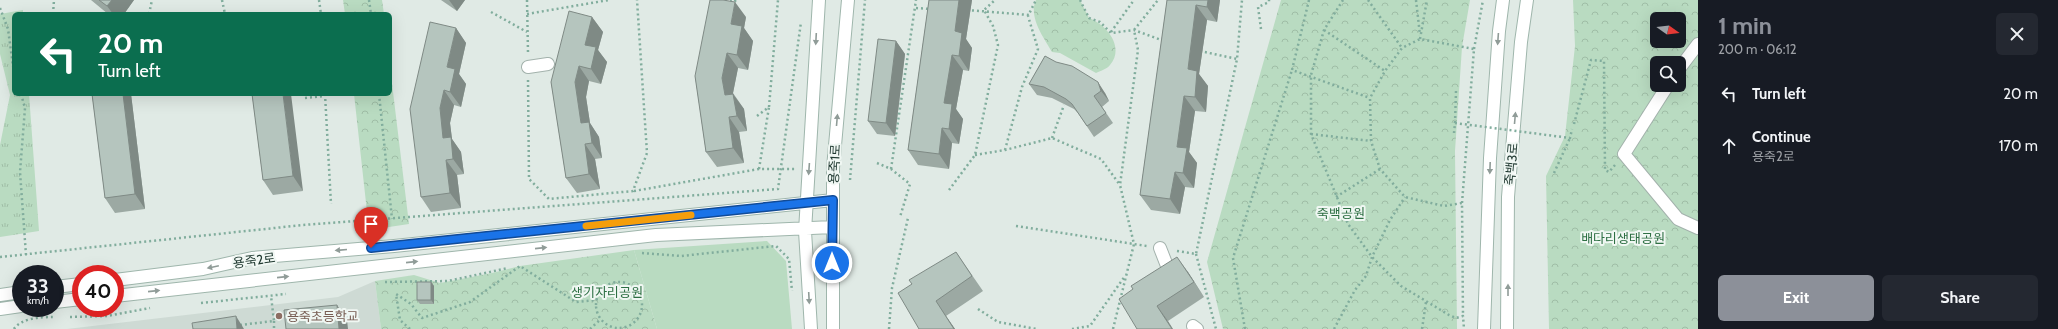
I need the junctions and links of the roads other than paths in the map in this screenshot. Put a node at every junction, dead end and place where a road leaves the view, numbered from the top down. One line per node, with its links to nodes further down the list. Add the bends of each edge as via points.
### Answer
1 (819, 0): 11 (street, one-way to 11)
2 (848, 0): 10 (street, 용죽1로, one-way to 2, via 832,168)
3 (1503, 0): 25 (street, 죽백3로, one-way to 25, via 1498,31 1490,158)
4 (1528, 0): 26 (street, 죽백3로, one-way to 4, via 1508,197 1521,42)
5 (1698, 44): 6 (street)
6 (1686, 60)
7 (548, 64): 8 (street)
8 (528, 67)
9 (1664, 92): 14 (street, via 1624,154 1678,219)
10 (833, 200): 11 (street, 용죽2로); 12 (street, 용죽1로)
11 (807, 203): 13 (street); 17 (street, 용죽2로, one-way to 17, via 394,246 252,258 203,269)
12 (833, 227): 13 (street); 24 (street, 용죽1로)
13 (806, 228): 20 (street, one-way to 13, via 656,235); 23 (street, one-way to 23)
14 (1698, 228)
15 (1160, 248): 16 (street)
16 (1169, 271)
17 (124, 279)
18 (12, 293): 19 (street)
19 (0, 295)
20 (124, 295)
21 (12, 307): 22 (street)
22 (0, 309)
23 (811, 329)
24 (833, 329)
25 (1484, 329)
26 (1507, 329)

